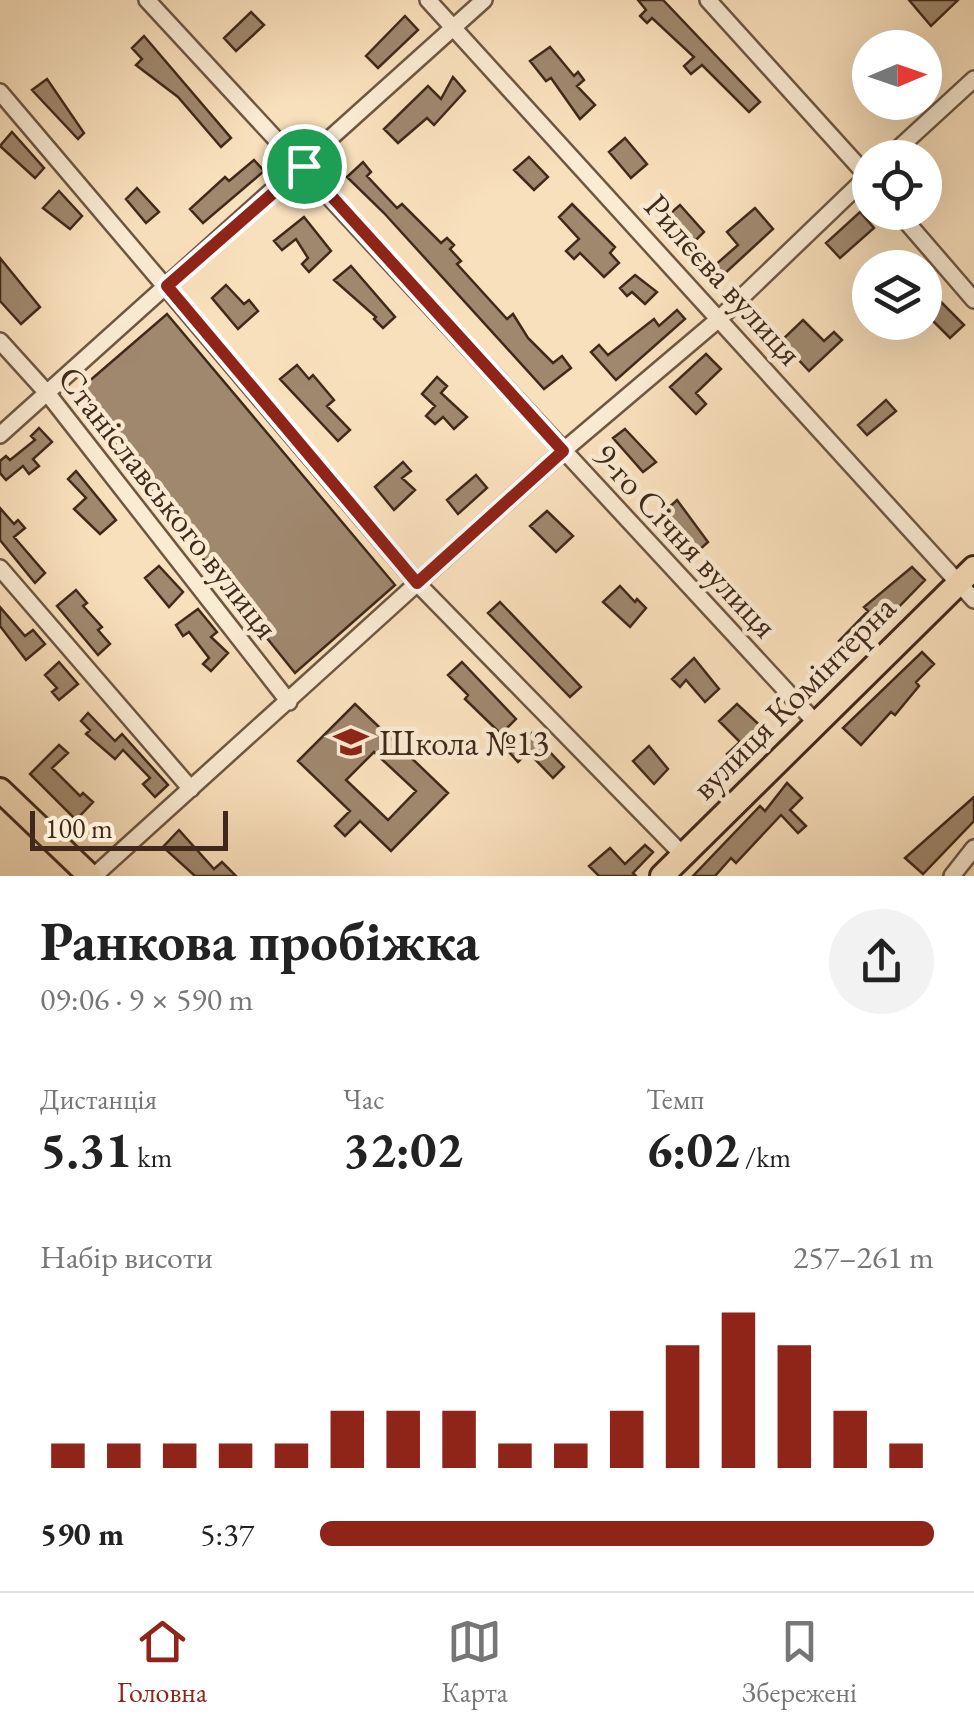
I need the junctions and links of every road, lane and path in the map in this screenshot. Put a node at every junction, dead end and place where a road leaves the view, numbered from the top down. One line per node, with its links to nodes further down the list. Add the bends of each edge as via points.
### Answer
1 (148, 0): 10 (street, 9-го Січня вулиця)
2 (428, 0): 5 (street, Рилєєва вулиця)
3 (484, 0): 5 (street)
4 (708, 0): 9 (street)
5 (452, 27): 10 (street); 15 (street, Рилєєва вулиця)
6 (974, 78): 8 (street)
7 (0, 92): 13 (street)
8 (907, 140)
9 (852, 158)
10 (304, 166): 13 (street); 19 (street, 9-го Січня вулиця)
11 (852, 193): 15 (street)
12 (914, 230): 14 (street)
13 (167, 286): 17 (street); 21 (street)
14 (974, 300)
15 (720, 318): 19 (street); 22 (street, Рилєєва вулиця)
16 (0, 342): 17 (street, Станіславського вулиця)
17 (48, 394): 18 (street); 23 (street, Станіславського вулиця)
18 (0, 435)
19 (563, 451): 21 (street); 24 (street, 9-го Січня вулиця)
20 (0, 568): 25 (street)
21 (417, 583): 23 (street); 28 (street)
22 (969, 583): 24 (main road, вулиця Комінтерна)
23 (289, 702): 25 (street)
24 (816, 723): 28 (main road, вулиця Комінтерна)
25 (191, 789): 29 (street)
26 (0, 790): 29 (main road)
27 (974, 848): 31 (street)
28 (683, 856): 30 (main road, вулиця Комінтерна)
29 (92, 876)
30 (662, 876)
31 (952, 876)

